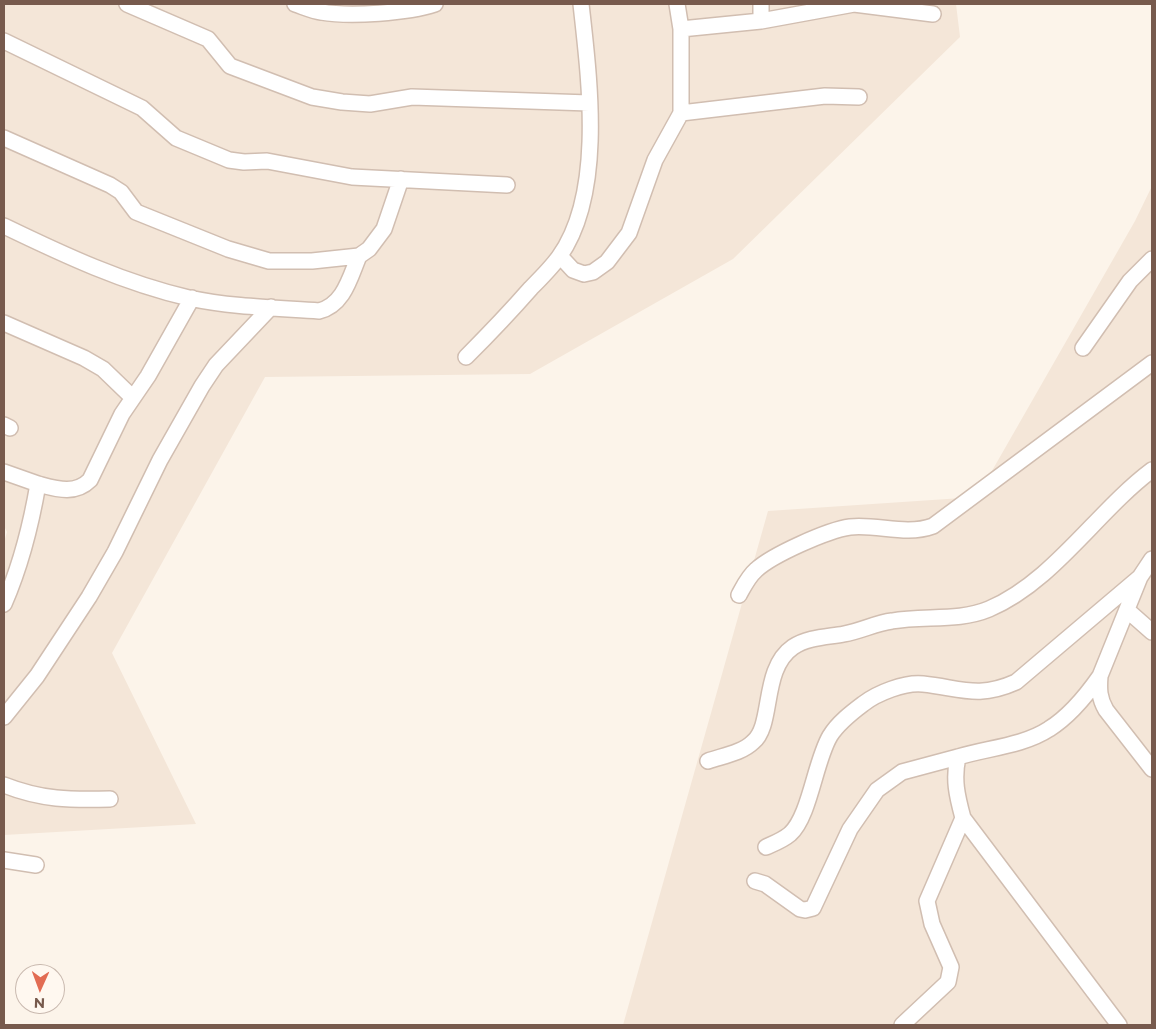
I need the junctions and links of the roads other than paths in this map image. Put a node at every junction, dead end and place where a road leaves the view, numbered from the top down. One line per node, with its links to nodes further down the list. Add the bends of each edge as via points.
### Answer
1 (127, 4): 12 (street, via 208,39 230,66 312,97 370,104 412,97)
2 (295, 4): 3 (street, via 338,14)
3 (435, 4)
4 (581, 4): 12 (street)
5 (677, 4): 9 (street)
6 (761, 4): 8 (street)
7 (933, 14): 8 (street, via 854,4)
8 (761, 21): 9 (street)
9 (681, 28): 13 (street)
10 (4, 41): 15 (street, via 142,108 176,138 229,160 267,161 352,177)
11 (859, 97): 13 (street, via 825,96)
12 (589, 103): 19 (street, via 590,156 580,212)
13 (681, 114): 19 (street, via 656,160 629,232 607,262 584,274 574,270)
14 (4, 138): 18 (street, via 110,185 122,192 136,212 228,249 269,261)
15 (400, 179): 16 (street); 18 (street, via 384,229 369,250)
16 (507, 185)
17 (4, 226): 21 (street, via 74,260 146,287)
18 (359, 256): 22 (street, via 341,296 326,309)
19 (560, 256): 25 (street)
20 (1152, 259): 24 (street, via 1130,281)
21 (192, 298): 22 (street); 27 (street, via 148,376)
22 (271, 307): 38 (street, via 216,365 202,386 89,597)
23 (4, 323): 27 (street, via 84,358 103,369)
24 (1083, 348)
25 (466, 357)
26 (1152, 363): 33 (street, via 933,526 920,531 849,527 833,532 757,568)
27 (132, 397): 30 (street, via 90,480 82,488 74,490)
28 (1152, 470): 40 (street, via 1050,566 1017,594 990,609 960,617 891,621 852,633 812,639 793,647 774,672 761,730 755,741 746,748)
29 (4, 472): 30 (street)
30 (38, 484): 34 (street, via 27,538)
31 (1152, 559): 32 (street)
32 (1140, 578): 35 (street); 45 (street, via 1016,682 998,690 982,692 922,684 903,686 864,703 841,721 830,736 795,828 779,842)
33 (738, 595)
34 (4, 604)
35 (1127, 610): 36 (street); 37 (street)
36 (1152, 632)
37 (1100, 676): 39 (street, via 1071,712 1049,729 1005,746); 41 (street, via 1100,700)
38 (4, 717)
39 (958, 757): 44 (street, via 954,774); 48 (street, via 902,772 877,790 850,829 813,908 800,909)
40 (708, 761)
41 (1152, 769)
42 (4, 785): 43 (street, via 37,797 59,800)
43 (110, 798)
44 (964, 818): 49 (street, via 927,900 932,924 952,967 951,974 948,982); 50 (street)
45 (766, 847)
46 (4, 860): 47 (street)
47 (36, 865)
48 (756, 881)
49 (902, 1025)
50 (1119, 1025)

